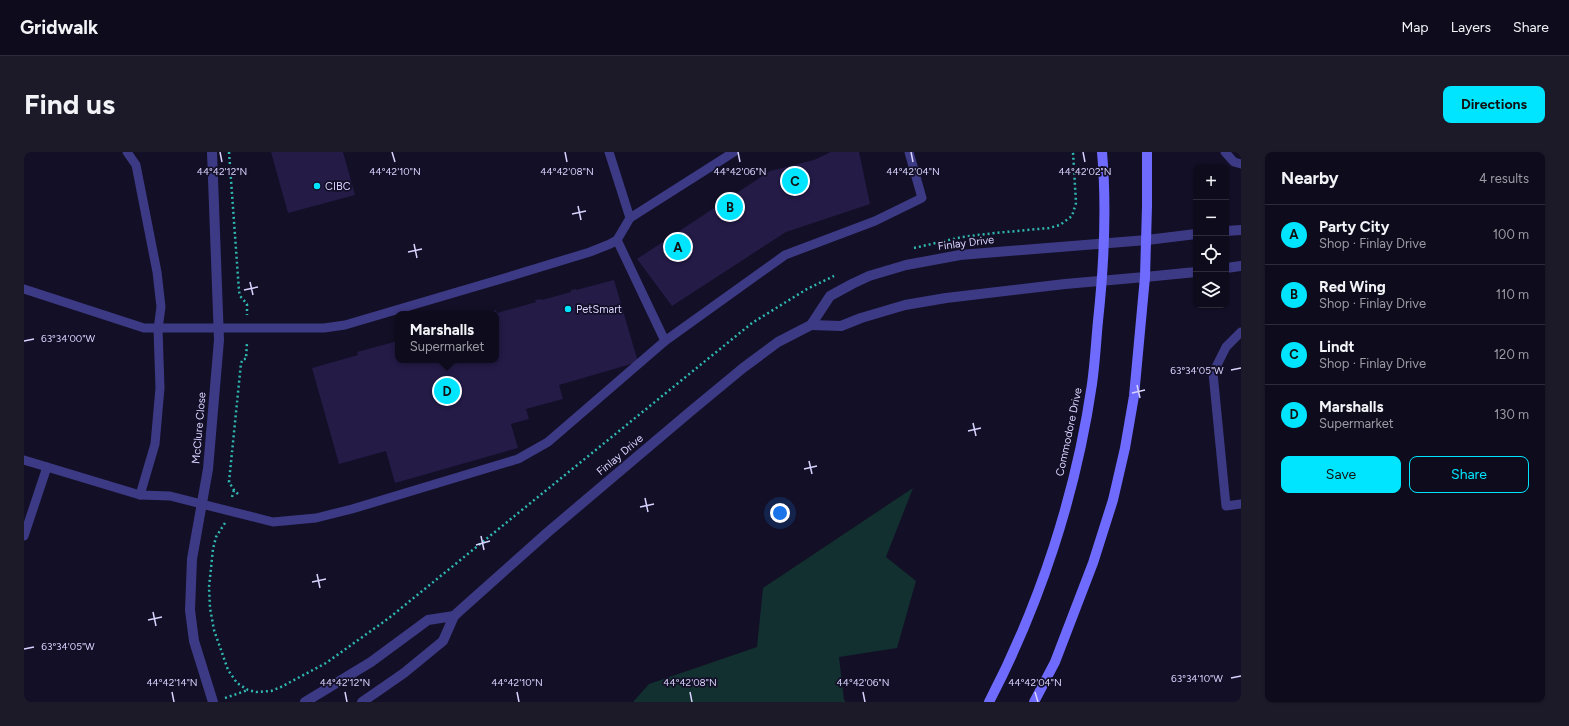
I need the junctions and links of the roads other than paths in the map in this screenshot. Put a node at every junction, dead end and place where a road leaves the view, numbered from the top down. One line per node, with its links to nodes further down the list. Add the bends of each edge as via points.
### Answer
1 (127, 152): 25 (lane, via 136,165 157,272 161,307)
2 (212, 152): 24 (street, McClure Close)
3 (609, 152): 10 (lane)
4 (734, 152): 10 (lane)
5 (909, 152): 27 (lane, via 922,198 875,221 785,255)
6 (1102, 152): 16 (main road, Commodore Drive)
7 (1147, 152): 15 (main road)
8 (1225, 152): 9 (lane, via 1234,162)
9 (1241, 164)
10 (630, 218): 14 (lane)
11 (1241, 230): 12 (street)
12 (1229, 231)
13 (1193, 234): 15 (street, Finlay Drive)
14 (617, 240): 24 (lane, via 590,252 345,325 324,328); 27 (lane)
15 (1146, 240): 16 (street, Finlay Drive); 20 (main road)
16 (1104, 243): 21 (main road, Commodore Drive); 23 (street, Finlay Drive, via 960,255 906,265 869,276 830,296)
17 (1241, 266): 18 (street)
18 (1229, 268)
19 (1193, 272): 20 (street, Finlay Drive)
20 (1145, 277): 21 (street, Finlay Drive); 39 (main road, via 1134,396 1113,500 1070,627)
21 (1102, 280): 23 (street, Finlay Drive, via 946,298 905,305 841,326); 38 (main road, Commodore Drive, via 1092,384 1077,462 1056,541 1030,613)
22 (24, 289): 25 (lane, via 144,328)
23 (811, 325): 34 (street, Finlay Drive, via 778,342 738,373 588,498)
24 (219, 328): 25 (lane); 31 (street, McClure Close, via 208,469)
25 (158, 329): 30 (lane, via 160,388 155,444)
26 (1241, 332): 32 (lane, via 1226,347 1213,374 1226,506)
27 (665, 342): 31 (lane, via 548,442 518,459 352,510 316,518 273,522)
28 (24, 460): 29 (lane)
29 (47, 467): 30 (lane); 33 (lane)
30 (140, 495): 31 (lane, via 170,496)
31 (202, 504): 35 (street, McClure Close, via 192,559 190,610 194,641)
32 (1241, 504)
33 (24, 536)
34 (454, 616): 36 (street, via 428,620 371,662); 37 (street, Finlay Drive, via 443,641)
35 (217, 701)
36 (305, 702)
37 (362, 702)
38 (989, 702)
39 (1034, 702)

